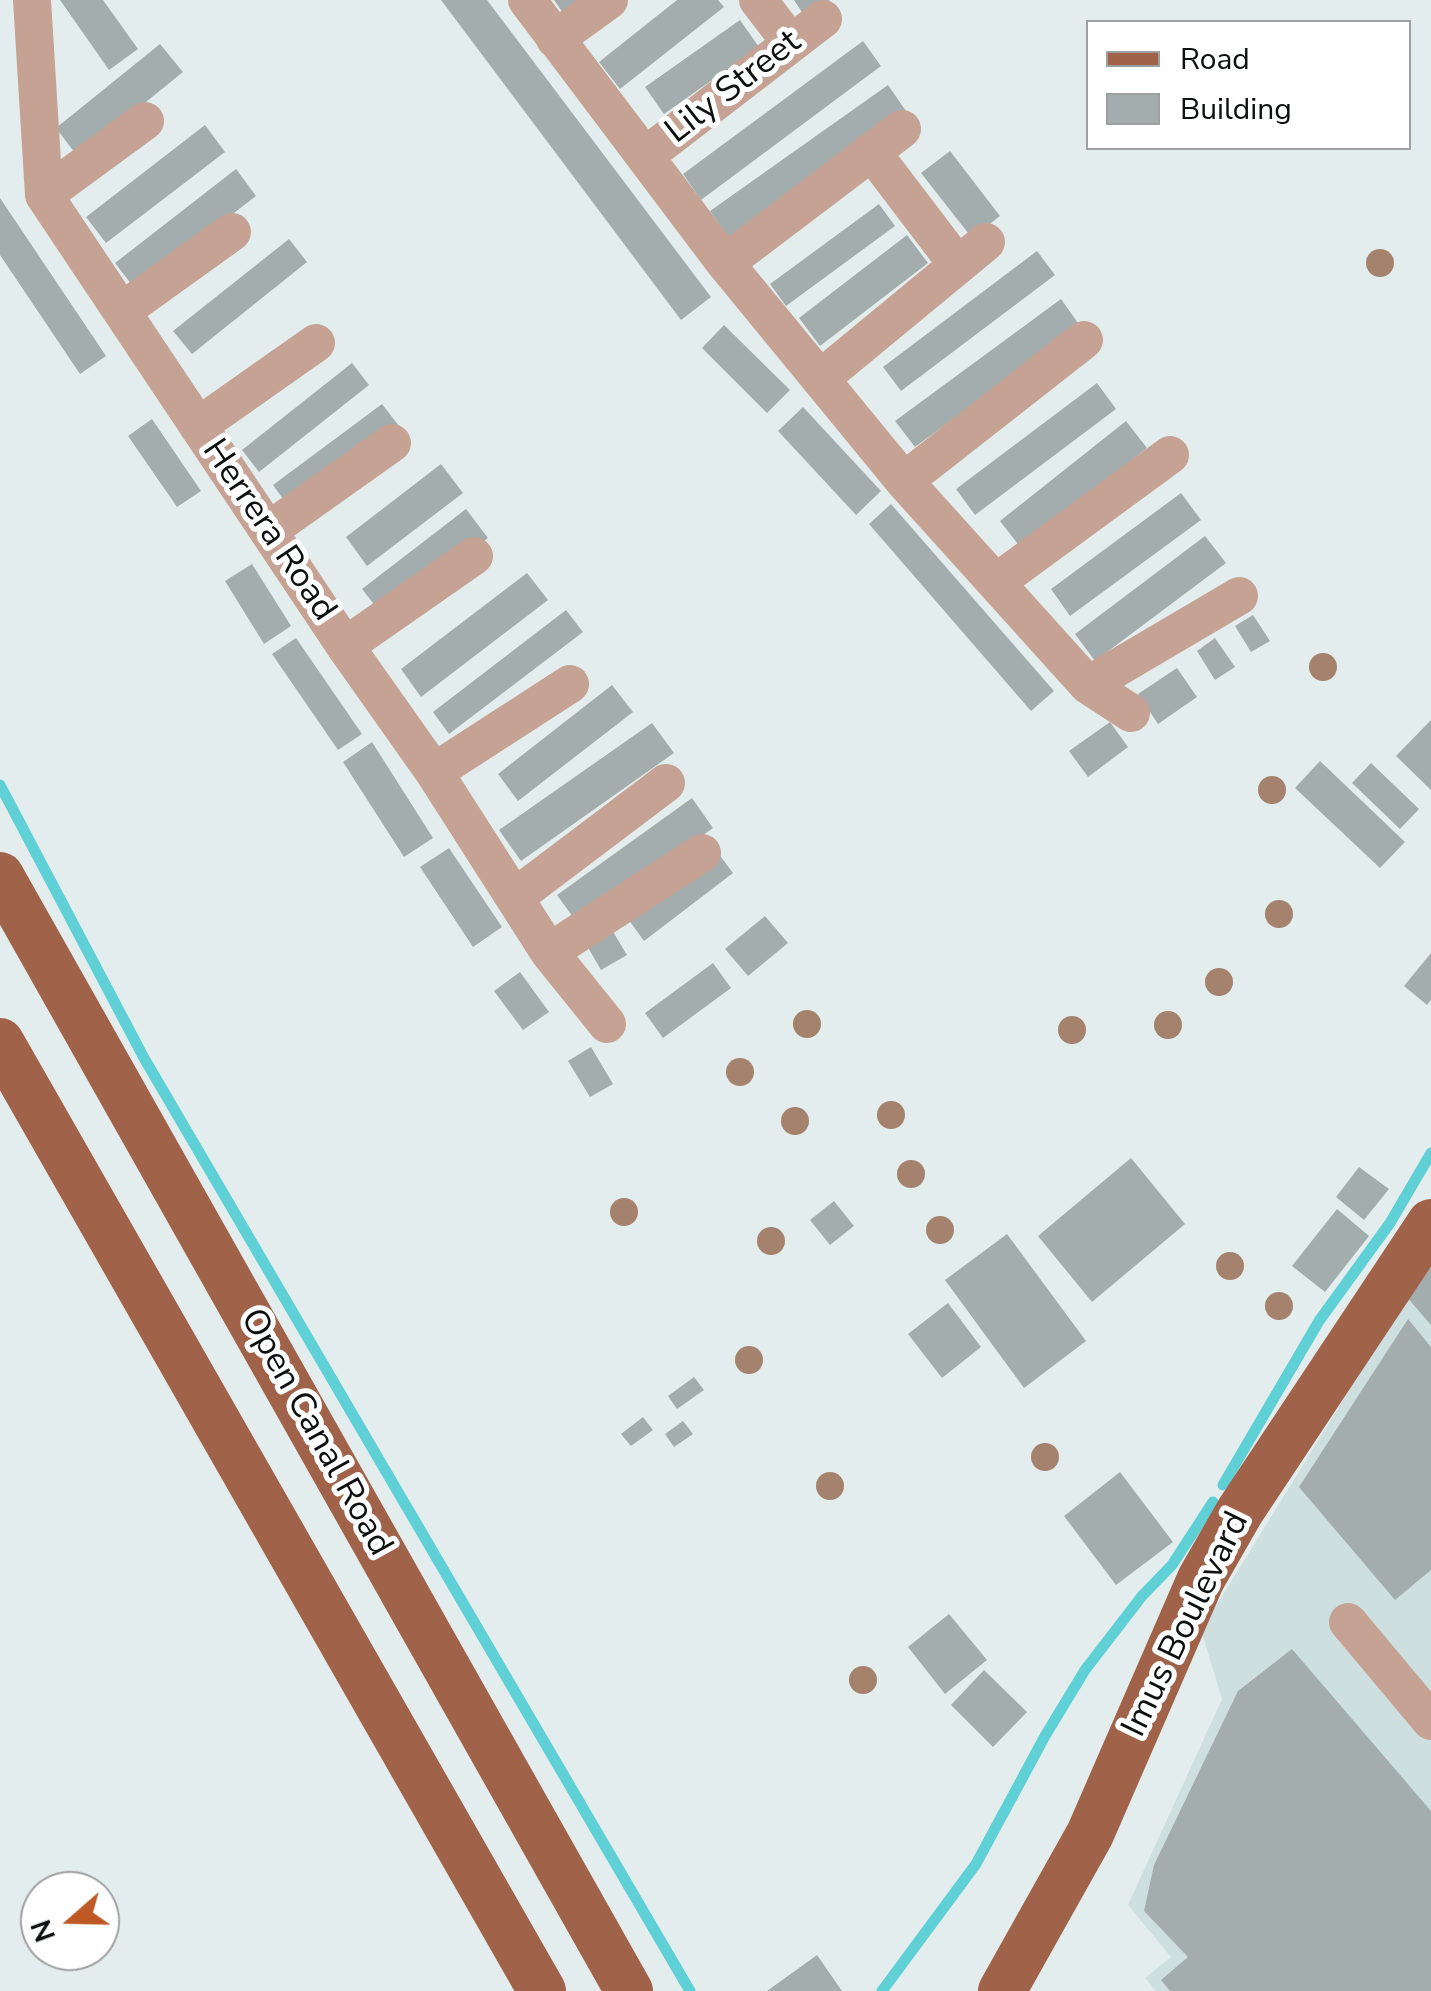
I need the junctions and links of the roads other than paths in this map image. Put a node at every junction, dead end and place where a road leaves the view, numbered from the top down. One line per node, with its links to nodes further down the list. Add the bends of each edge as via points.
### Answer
1 (32, 0): 12 (street)
2 (527, 0): 6 (street)
3 (610, 0): 6 (street)
4 (758, 0): 7 (street)
5 (824, 19): 7 (street, Lily Street)
6 (555, 39): 11 (street)
7 (791, 43): 11 (street, Lily Street)
8 (145, 121): 12 (street)
9 (902, 129): 10 (street)
10 (872, 151): 14 (street); 18 (street, via 972,253)
11 (645, 156): 14 (street)
12 (44, 195): 15 (street, Herrera Road)
13 (232, 232): 15 (street)
14 (725, 263): 18 (street)
15 (122, 311): 19 (street, Herrera Road)
16 (1084, 340): 22 (street)
17 (316, 342): 19 (street)
18 (820, 378): 22 (street)
19 (198, 426): 23 (street, Herrera Road)
20 (392, 443): 23 (street)
21 (1170, 455): 25 (street)
22 (904, 482): 25 (street)
23 (268, 530): 27 (street, Herrera Road)
24 (474, 556): 27 (street)
25 (998, 581): 29 (street)
26 (1239, 596): 29 (street)
27 (344, 646): 31 (street, Herrera Road)
28 (570, 684): 31 (street)
29 (1088, 685): 30 (street)
30 (1131, 713)
31 (434, 772): 35 (street, Herrera Road)
32 (666, 783): 35 (street)
33 (702, 853): 36 (street)
34 (0, 876): 43 (main road, Open Canal Road)
35 (515, 896): 36 (street, Herrera Road)
36 (549, 952): 37 (street, Herrera Road)
37 (607, 1024)
38 (0, 1042): 42 (main road)
39 (1431, 1223): 44 (main road, Imus Boulevard, via 1201,1579 1090,1834)
40 (1348, 1622): 41 (street)
41 (1431, 1721)
42 (542, 1991)
43 (629, 1991)
44 (1002, 1991)

